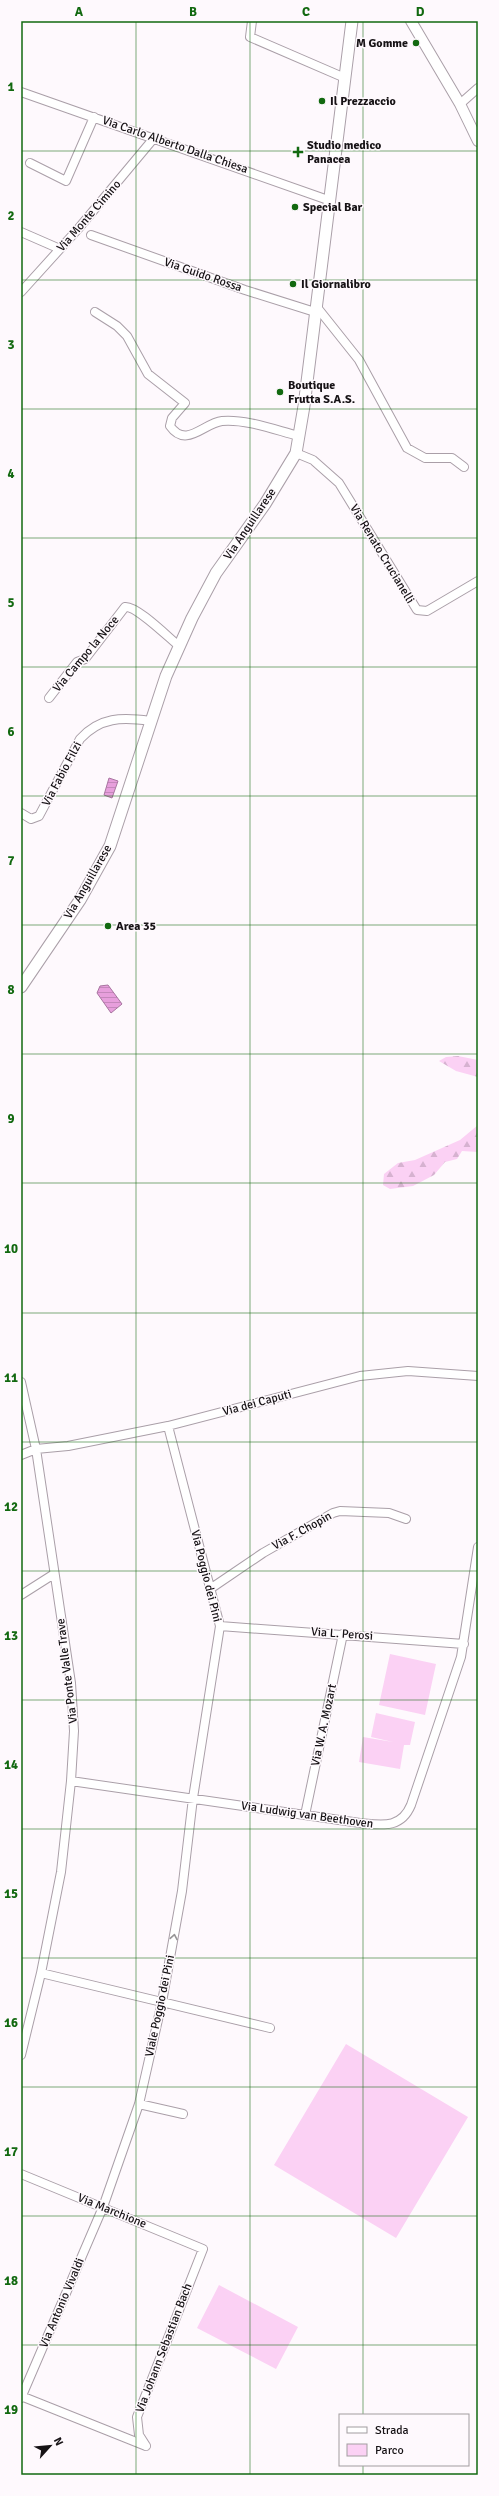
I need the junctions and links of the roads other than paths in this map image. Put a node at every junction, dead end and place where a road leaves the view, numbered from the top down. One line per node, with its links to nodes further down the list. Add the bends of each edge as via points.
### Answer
1 (252, 21): 4 (street, via 250,37)
2 (352, 21): 4 (main road, Via Anguillarese)
3 (411, 21): 7 (street)
4 (345, 78): 12 (main road, Via Anguillarese)
5 (478, 88): 7 (street)
6 (21, 92): 8 (street, Via Carlo Alberto Dalla Chiesa)
7 (460, 104): 10 (street)
8 (94, 117): 9 (street, Via Carlo Alberto Dalla Chiesa); 11 (street, via 66,181)
9 (154, 138): 12 (street, Via Carlo Alberto Dalla Chiesa); 15 (street, Via Monte Cimino)
10 (478, 141)
11 (30, 163)
12 (328, 200): 17 (main road, Via Anguillarese)
13 (21, 232): 15 (street)
14 (91, 235): 17 (street, Via Guido Rossa, via 245,290)
15 (60, 249): 16 (street, Via Monte Cimino)
16 (21, 292)
17 (316, 309): 19 (main road, Via Anguillarese); 21 (street, via 359,360 407,448 425,458 452,458)
18 (95, 312): 19 (street, via 127,336 148,374 185,403 172,418 170,426 183,435 196,435 210,424 223,421 261,426)
19 (299, 436): 20 (main road, Via Anguillarese)
20 (296, 453): 22 (street, Via Renato Crucianelli, via 313,460 339,482 417,610 423,612 433,608); 23 (main road, Via Anguillarese, via 265,504 216,573)
21 (464, 467)
22 (478, 581)
23 (179, 646): 24 (street, Via Campo la Noce, via 142,615 126,607 85,659 77,662); 25 (main road, Via Anguillarese)
24 (49, 698)
25 (150, 721): 26 (street, Via Fabio Filzi, via 114,719 89,729 80,739 39,816 31,819); 27 (main road, Via Anguillarese, via 110,846 80,900)
26 (21, 814)
27 (21, 987)
28 (478, 1376): 30 (street, Via dei Caputi, via 408,1371 360,1376)
29 (21, 1382): 31 (street, Via Ponte Valle Trave)
30 (168, 1426): 31 (street, Via dei Caputi, via 68,1446); 36 (street, Via Poggio dei Pini)
31 (36, 1449): 32 (street, Via dei Caputi); 35 (street, Via Ponte Valle Trave)
32 (21, 1455)
33 (406, 1519): 36 (street, Via F. Chopin, via 389,1513 333,1513 263,1553)
34 (478, 1547): 40 (street, Via Ludwig van Beethoven)
35 (54, 1574): 37 (street); 41 (street, Via Ponte Valle Trave, via 71,1683 74,1731)
36 (210, 1589): 38 (street, Via Poggio dei Pini)
37 (21, 1594)
38 (220, 1626): 39 (street, Via L. Perosi); 42 (street, Via Poggio dei Pini)
39 (343, 1634): 40 (street, Via L. Perosi); 43 (street, Via W. A. Mozart)
40 (464, 1644): 43 (street, Via Ludwig van Beethoven, via 411,1805 403,1818 395,1823 380,1825)
41 (71, 1781): 42 (street, Via Ludwig van Beethoven); 44 (street, Via Ponte Valle Trave, via 61,1872)
42 (193, 1798): 43 (street, Via Ludwig van Beethoven); 45 (street, Viale Poggio dei Pini, one-way to 42, via 182,1891)
43 (305, 1815)
44 (41, 1973): 45 (street); 47 (street, Via Ponte Valle Trave)
45 (162, 2002): 46 (street); 48 (street, Viale Poggio dei Pini)
46 (270, 2028)
47 (21, 2054)
48 (139, 2104): 49 (street); 51 (street, Viale Poggio dei Pini)
49 (183, 2114)
50 (21, 2174): 51 (street, Via Marchione)
51 (103, 2207): 52 (street, Via Marchione); 53 (street, Via Antonio Vivaldi)
52 (203, 2248): 53 (street, Via Johann Sebastian Bach, via 137,2417 139,2435 146,2446)
53 (21, 2397)

